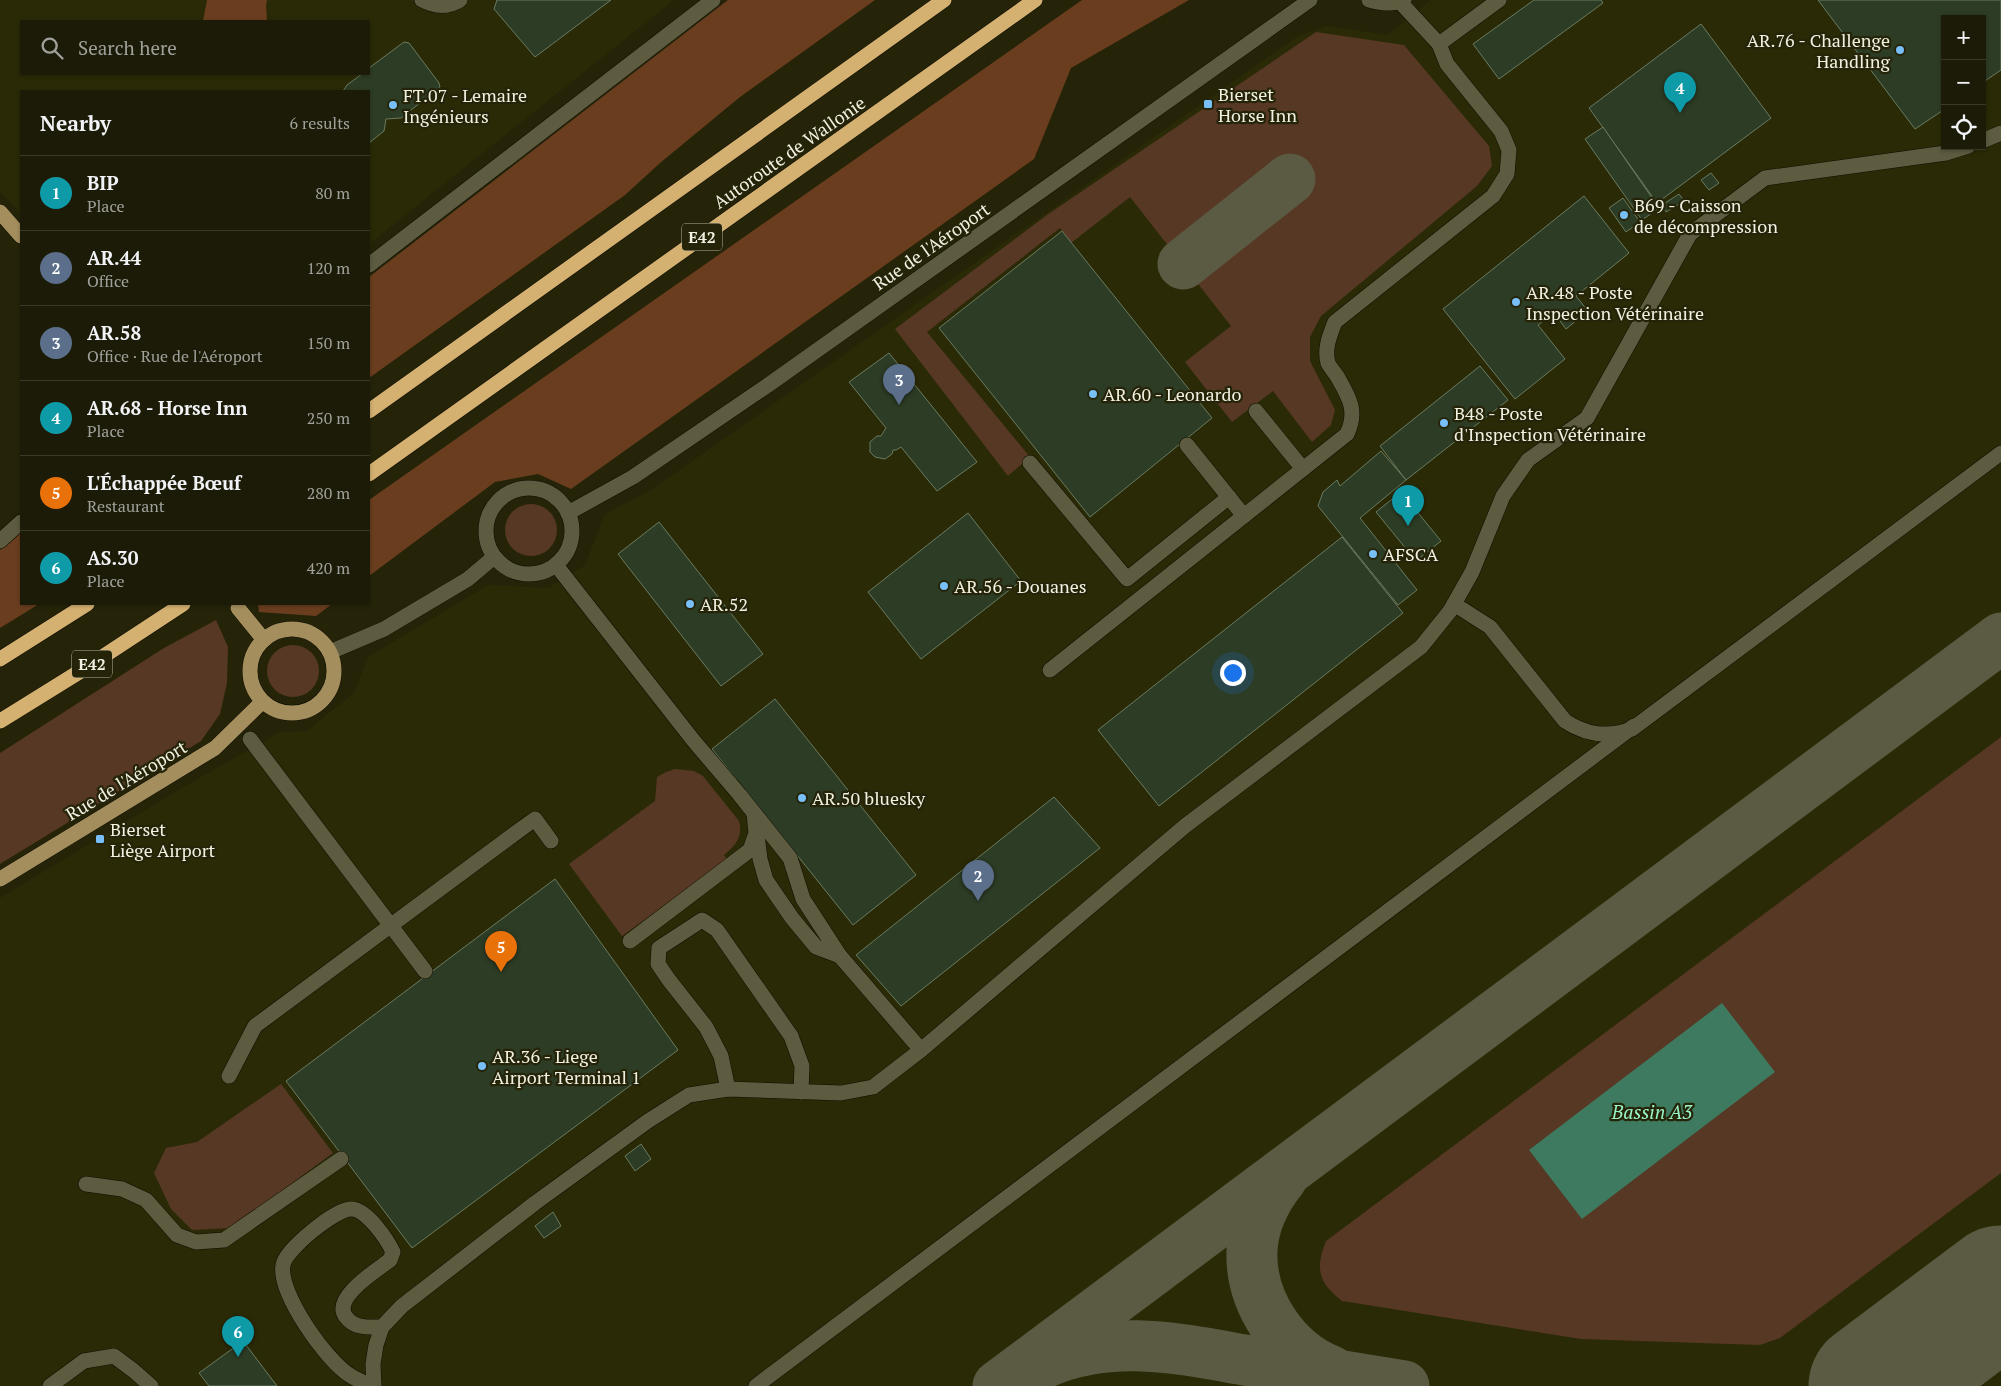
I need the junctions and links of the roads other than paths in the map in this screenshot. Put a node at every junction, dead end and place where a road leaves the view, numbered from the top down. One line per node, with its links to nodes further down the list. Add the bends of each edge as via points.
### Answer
1 (422, 0): 2 (street, via 431,5 445,6)
2 (460, 0)
3 (713, 0): 16 (street)
4 (944, 0): 17 (highway, Autoroute de Wallonie)
5 (1035, 0): 23 (highway, Autoroute de Wallonie / E42)
6 (1310, 0): 25 (street, Rue de l'Aéroport, via 771,383 633,477)
7 (1369, 0): 9 (street, via 1378,3)
8 (1499, 0): 10 (street)
9 (1402, 1): 10 (street)
10 (1439, 44): 22 (street, via 1447,64 1501,131 1509,150 1507,174 1493,196 1335,322 1327,341 1328,363 1348,398 1353,412 1352,422 1347,434)
11 (2001, 133): 12 (street)
12 (1986, 140)
13 (1957, 150): 31 (street, via 1765,178 1690,234 1587,418 1528,460 1502,496 1472,572)
14 (0, 212): 15 (main road)
15 (20, 235)
16 (370, 264)
17 (370, 410)
18 (1256, 411): 22 (street)
19 (1187, 445): 24 (street)
20 (2001, 452): 41 (street)
21 (1030, 463): 24 (street, via 1127,579)
22 (1302, 469): 26 (street)
23 (370, 473)
24 (1228, 497): 26 (street)
25 (568, 512): 29 (street, via 545,491 529,488 514,491 500,499 490,512 486,527 487,543); 30 (street, via 572,526 571,541)
26 (1244, 516): 38 (street)
27 (20, 523): 28 (street)
28 (0, 542)
29 (494, 557): 30 (street, via 512,571 524,574 546,571); 36 (street, via 468,579 384,629)
30 (556, 565): 43 (street)
31 (1454, 604): 41 (street, via 1490,627 1565,721 1592,734 1620,733); 51 (street, via 1421,647 1184,826)
32 (85, 605): 37 (highway)
33 (181, 605): 40 (highway, E42)
34 (238, 608): 35 (main road)
35 (264, 640): 36 (main road, via 277,632 292,629 307,632); 39 (main road, via 253,654 249,670 252,687)
36 (330, 652): 39 (main road, via 334,669 332,685 323,700 310,710 293,714 277,711)
37 (0, 659)
38 (1050, 670)
39 (262, 702): 46 (main road, Rue de l'Aéroport, via 214,748)
40 (0, 721)
41 (1634, 726): 61 (street)
42 (250, 739): 47 (street)
43 (754, 813): 44 (street); 49 (street, via 790,858 803,899)
44 (756, 834): 48 (street, via 750,850); 49 (street, via 766,880 816,947)
45 (551, 841): 47 (street, via 535,819)
46 (0, 879)
47 (390, 926): 50 (street); 52 (street, via 255,1026)
48 (630, 941)
49 (840, 956): 51 (street)
50 (425, 971)
51 (920, 1050): 54 (street, via 873,1087 841,1093)
52 (229, 1076)
53 (728, 1089): 54 (street); 54 (street, via 721,1056 706,1027 658,964 659,948 702,920 717,930 791,1036 802,1066); 57 (street, via 689,1095 648,1121 535,1203 402,1306)
54 (801, 1092)
55 (341, 1159): 56 (street, via 224,1240 196,1242 177,1235 146,1200 122,1189)
56 (86, 1184)
57 (382, 1327): 60 (street, via 373,1364); 60 (street, via 351,1324 343,1314 342,1304 348,1294 390,1260 393,1252 385,1235 362,1214 352,1209 340,1212 289,1251 283,1263 282,1276 299,1316 330,1356 350,1376)
58 (50, 1386): 59 (street, via 84,1361 114,1356)
59 (150, 1386)
60 (373, 1386)
61 (756, 1386)

